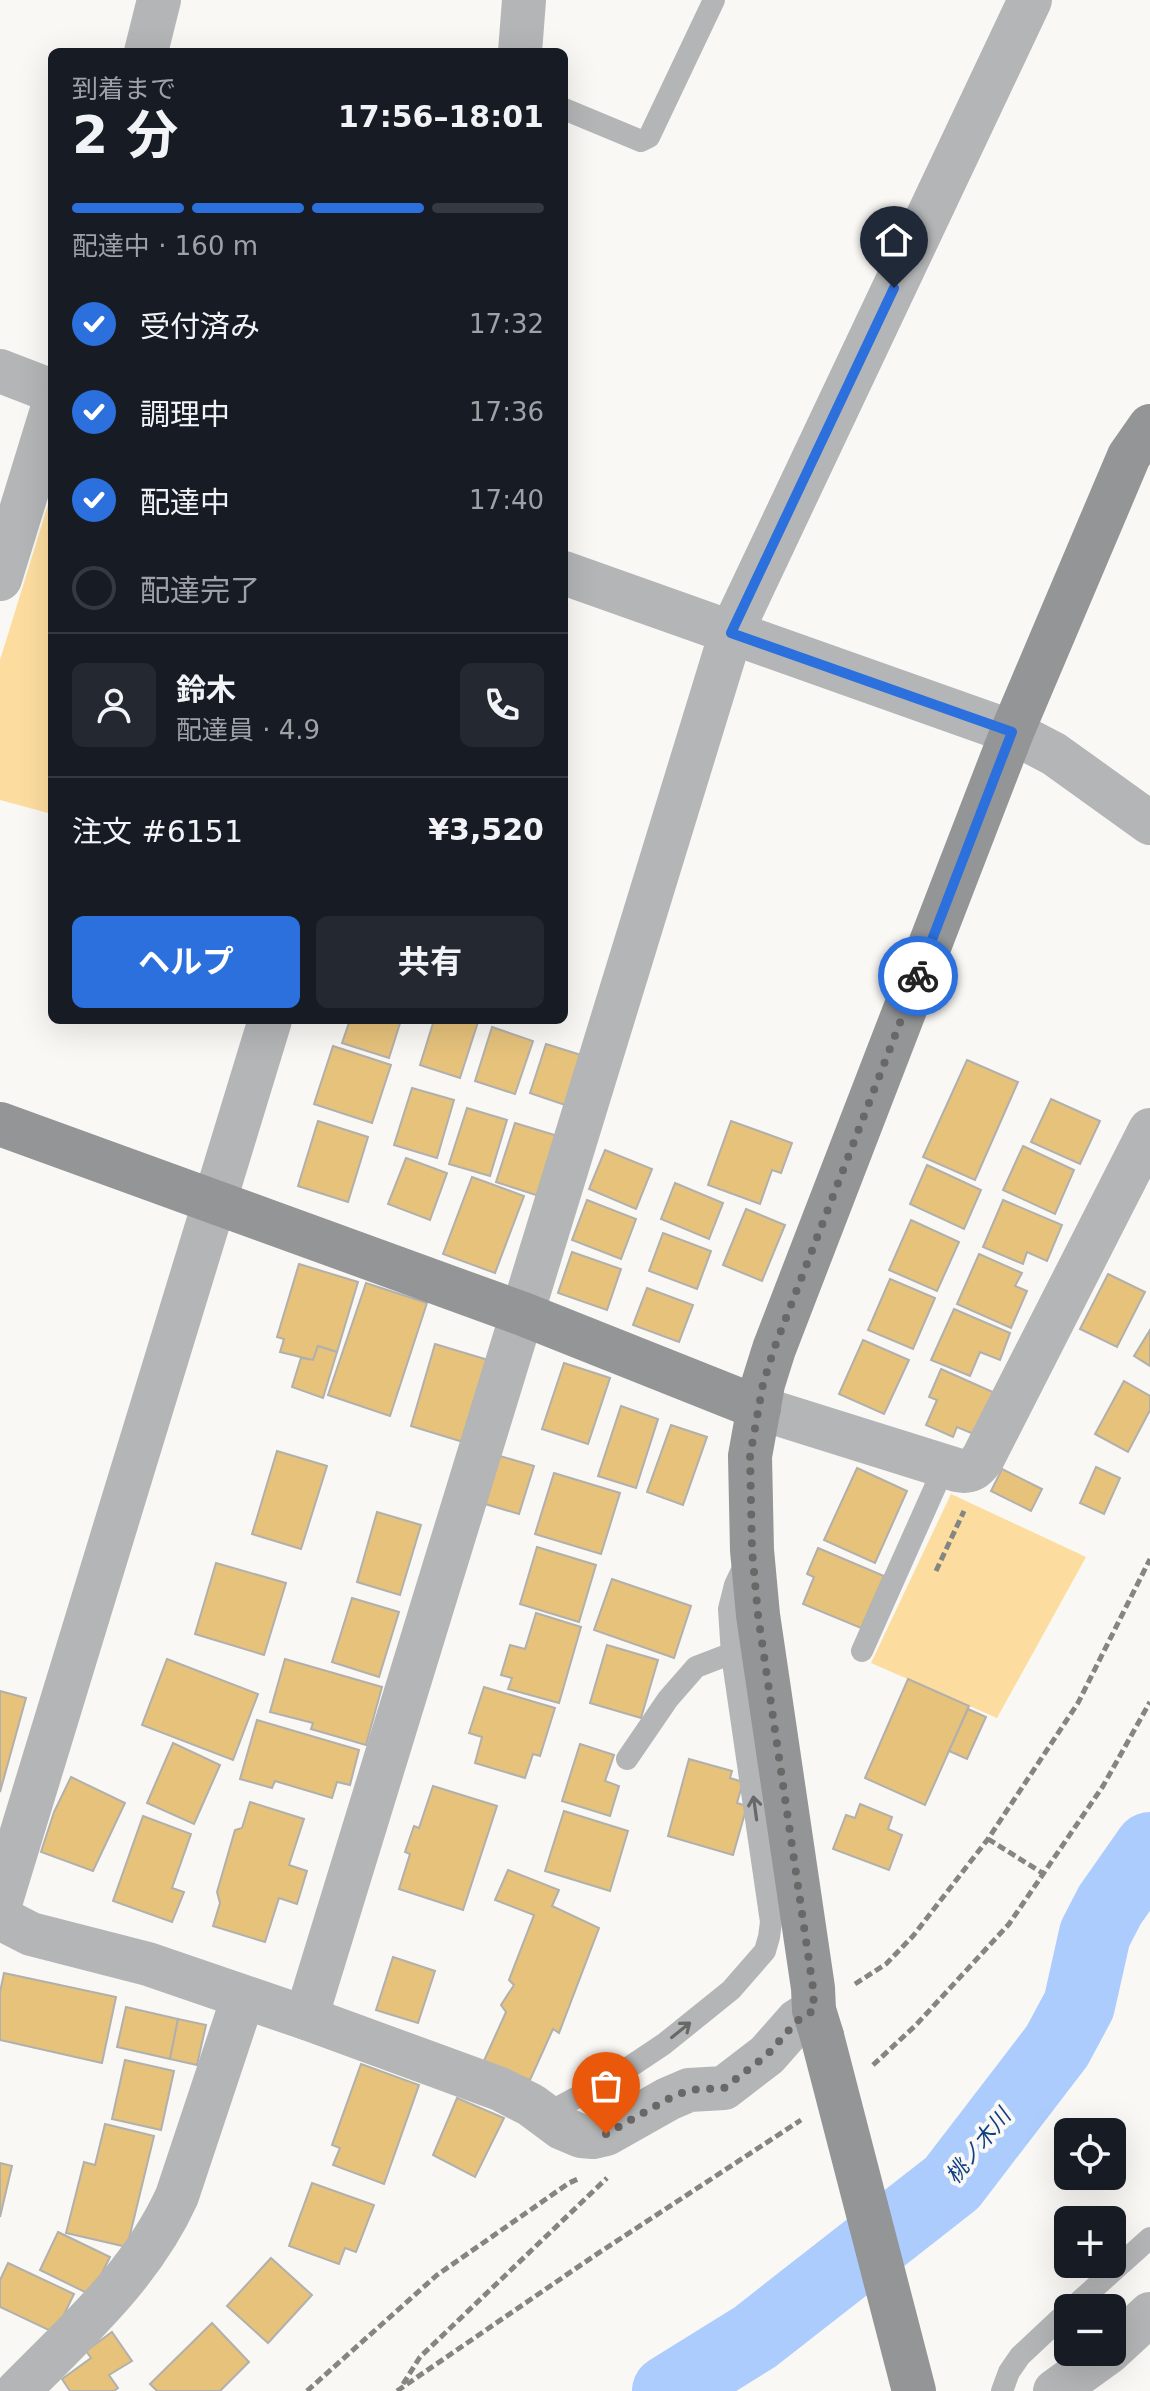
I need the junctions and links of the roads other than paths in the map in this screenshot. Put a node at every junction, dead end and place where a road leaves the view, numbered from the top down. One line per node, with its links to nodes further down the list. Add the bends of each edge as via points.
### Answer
1 (159, 0): 5 (street)
2 (524, 0): 6 (street)
3 (714, 0): 7 (lane, via 649,137 641,141)
4 (1030, 0): 14 (street)
5 (147, 48)
6 (520, 48)
7 (568, 111)
8 (0, 371): 9 (street)
9 (48, 389)
10 (48, 423): 13 (street)
11 (1150, 426): 15 (street, via 1129,456)
12 (568, 574): 14 (street)
13 (0, 579)
14 (731, 633): 15 (street); 21 (street)
15 (1012, 732): 16 (street, via 1054,754); 22 (street, via 774,1349)
16 (1150, 823)
17 (269, 1024): 20 (street)
18 (0, 1124): 20 (street)
19 (1150, 1130): 23 (street, via 983,1458 967,1472)
20 (214, 1202): 21 (street); 28 (street)
21 (523, 1314): 22 (street); 32 (street)
22 (759, 1408): 23 (street); 24 (street, via 750,1456)
23 (945, 1465): 25 (lane)
24 (752, 1550): 26 (lane, via 729,1609); 31 (street, via 811,1972)
25 (862, 1651)
26 (732, 1655): 27 (lane, via 696,1667); 33 (lane, one-way to 26, via 664,2044 731,1990 765,1951 771,1922)
27 (627, 1759)
28 (0, 1904)
29 (0, 1918): 30 (street, via 31,1934 148,1964)
30 (243, 1998): 32 (street); 40 (street, via 163,2227 122,2284)
31 (827, 2011): 33 (street, via 797,2021 767,2055 724,2088 689,2090 606,2134 581,2136); 41 (street, bridge)
32 (306, 2018): 33 (street, via 500,2089)
33 (544, 2115)
34 (1150, 2238): 35 (lane)
35 (1088, 2294)
36 (1150, 2314): 38 (street)
37 (1054, 2325): 42 (lane, via 1020,2356)
38 (1126, 2336)
39 (1089, 2366): 43 (street)
40 (18, 2391)
41 (914, 2391)
42 (1002, 2391)
43 (1055, 2391)

